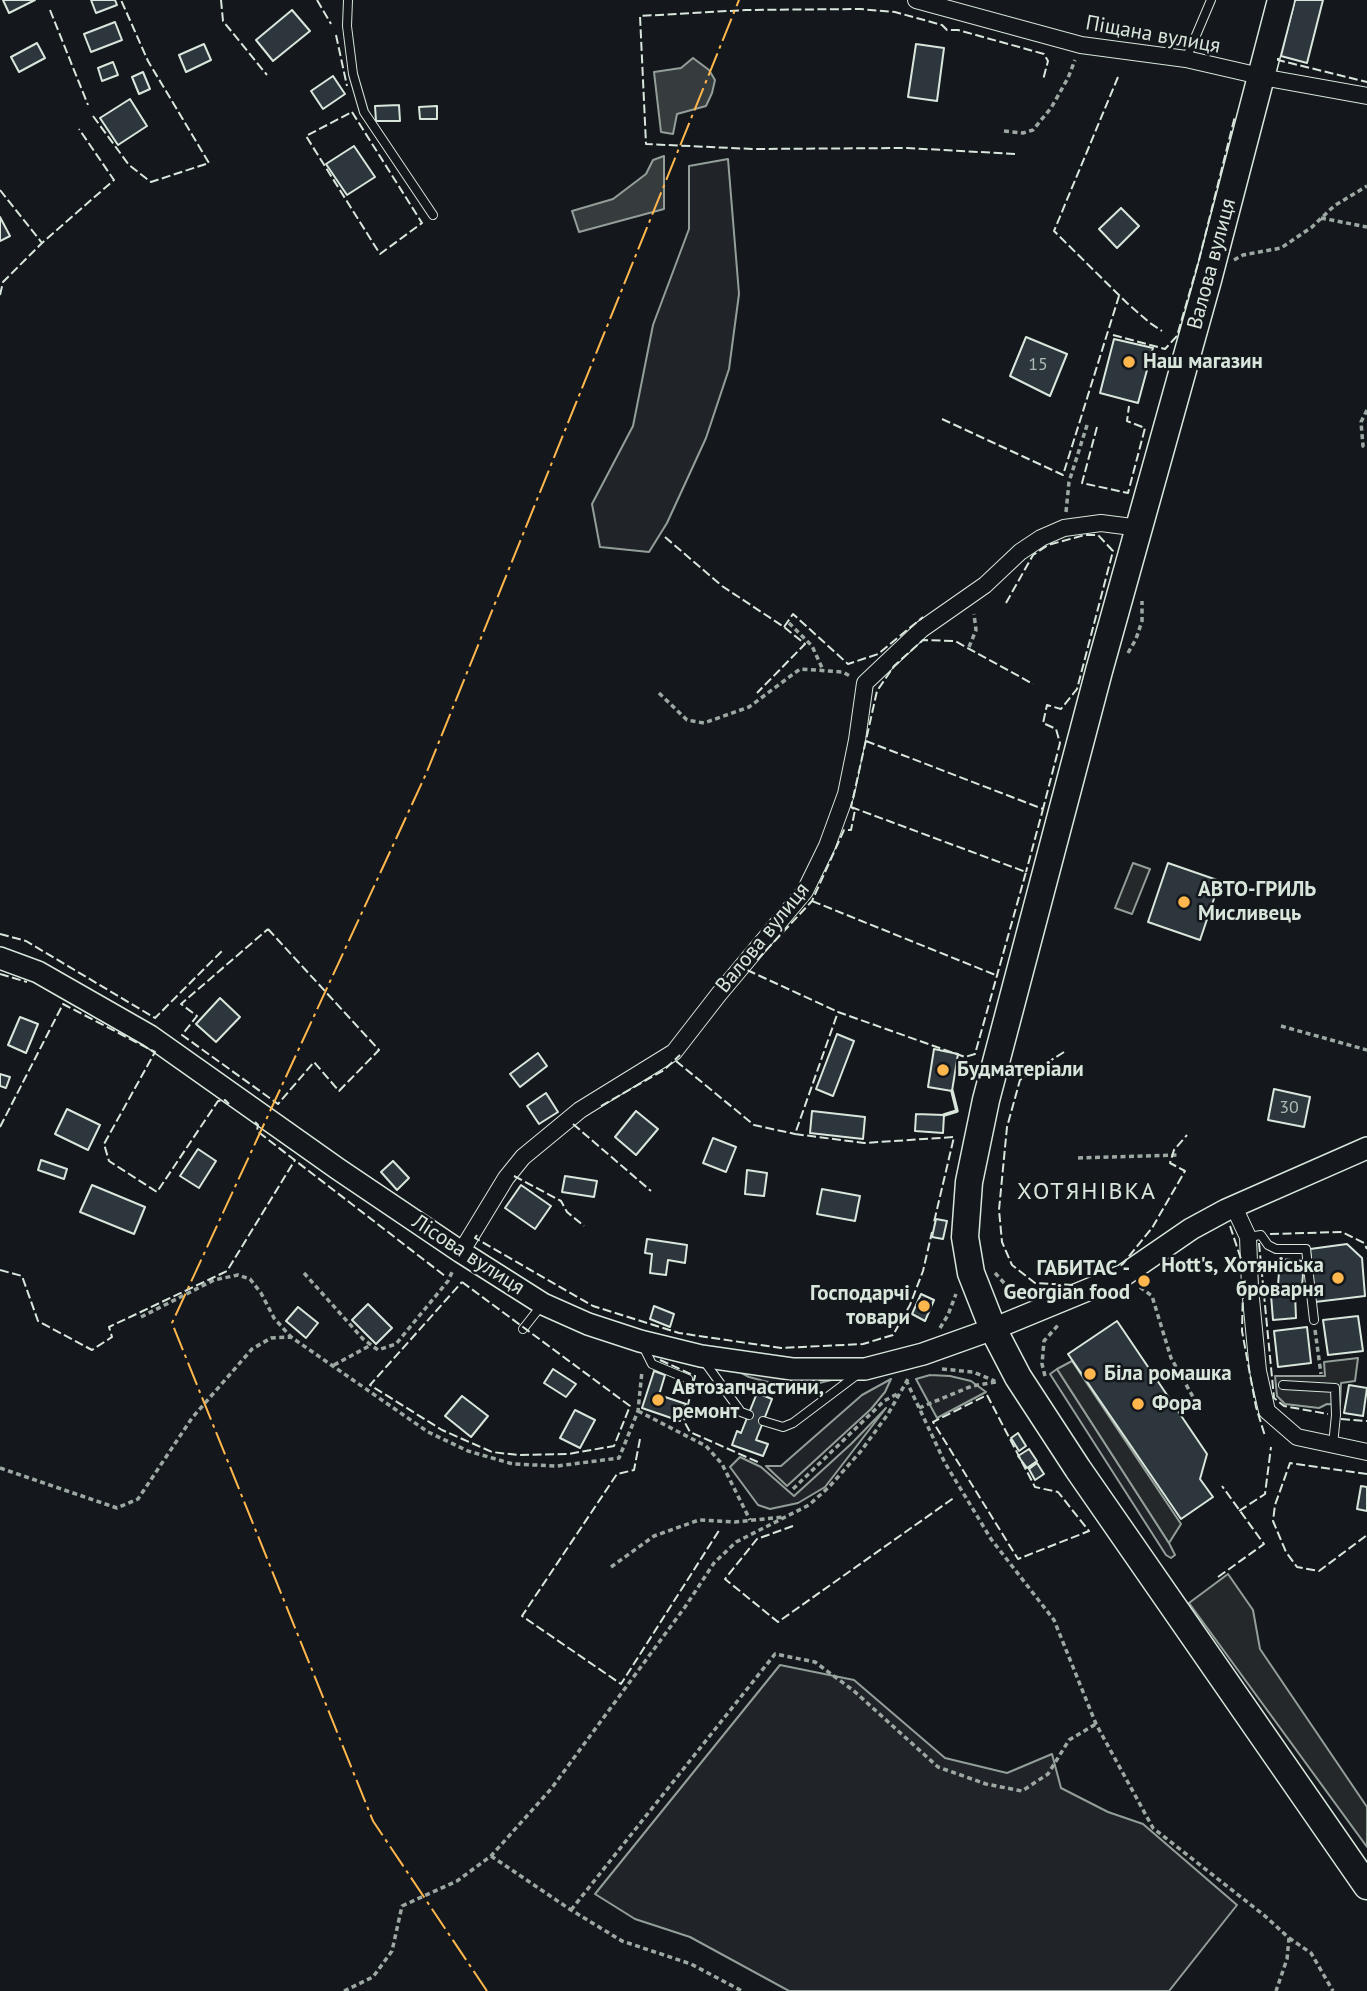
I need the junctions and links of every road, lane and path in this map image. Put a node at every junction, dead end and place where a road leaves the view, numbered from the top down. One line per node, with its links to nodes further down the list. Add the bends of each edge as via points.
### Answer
1 (348, 0): 11 (lane, via 346,26 364,112)
2 (915, 0): 5 (street, Піщана вулиця)
3 (1211, 0): 6 (lane)
4 (1281, 0): 7 (main road, Валова вулиця)
5 (1081, 45): 6 (street, Піщана вулиця); 9 (path, via 1068,78 1033,130)
6 (1186, 59): 7 (street, Піщана вулиця)
7 (1262, 77): 8 (street, Піщана вулиця); 19 (main road, Валова вулиця)
8 (1367, 96)
9 (1004, 131)
10 (1367, 186): 12 (path)
11 (433, 215)
12 (1321, 218): 13 (path); 14 (path, via 1281,248)
13 (1367, 227)
14 (1233, 261)
15 (1367, 410): 17 (path, via 1361,422)
16 (1088, 422): 18 (path, via 1069,482)
17 (1367, 449)
18 (1064, 528): 19 (street, via 1101,523); 20 (street, via 1020,552)
19 (1140, 528): 47 (main road, Валова вулиця, via 986,1100 969,1182 967,1250)
20 (972, 594): 23 (path, via 976,630); 26 (street, via 922,629)
21 (1142, 600): 24 (path, via 1142,621)
22 (789, 623): 25 (path, via 812,646)
23 (969, 647)
24 (1126, 657)
25 (823, 670): 26 (path, via 843,672); 27 (path, via 800,669 749,707 704,723 687,720)
26 (865, 683): 36 (street, Валова вулиця, via 846,794 805,891 674,1052 580,1110 523,1157)
27 (659, 693)
28 (0, 958): 36 (street, Лісова вулиця, via 38,972 150,1036)
29 (1281, 1026): 30 (path)
30 (1367, 1050)
31 (1367, 1148): 34 (street, Лісова вулиця)
32 (1179, 1154): 33 (path)
33 (1079, 1158)
34 (1234, 1207): 35 (street); 39 (street, Лісова вулиця, via 1191,1229)
35 (1248, 1237): 44 (lane, via 1261,1235 1276,1249 1306,1249); 68 (street, via 1258,1371 1267,1412 1297,1437)
36 (461, 1252): 42 (street, Лісова вулиця); 51 (path, via 448,1281 396,1344 378,1350)
37 (992, 1270): 41 (path, via 1006,1285)
38 (304, 1273): 51 (path)
39 (1124, 1275): 47 (street, Лісова вулиця); 65 (path, via 1152,1296 1171,1358)
40 (959, 1284): 45 (path)
41 (1035, 1294)
42 (543, 1304): 46 (lane); 49 (street, Лісова вулиця)
43 (141, 1317): 48 (path, via 214,1280 238,1275 250,1279)
44 (1314, 1321): 61 (path)
45 (940, 1328)
46 (523, 1329)
47 (993, 1329): 55 (street, Лісова вулиця); 77 (main road, Валова вулиця, via 1071,1459)
48 (291, 1337): 53 (path); 70 (path, via 271,1338 252,1349 192,1418 138,1499 117,1508)
49 (640, 1341): 52 (street, Лісова вулиця); 59 (lane, via 652,1364); 64 (path)
50 (1044, 1341): 57 (path)
51 (371, 1345): 53 (path)
52 (701, 1356): 54 (street, Лісова вулиця, via 792,1369); 66 (lane, via 741,1412)
53 (334, 1366): 64 (path, via 428,1432 468,1451 513,1464 557,1466 619,1458)
54 (864, 1369): 55 (street, Лісова вулиця); 67 (lane, via 793,1423 783,1427)
55 (901, 1371): 58 (path); 62 (path); 63 (path)
56 (936, 1371): 63 (path, via 958,1369 998,1382 972,1386)
57 (1044, 1374)
58 (916, 1377)
59 (688, 1379)
60 (1283, 1385): 61 (lane)
61 (1323, 1387): 68 (lane, via 1335,1388)
62 (899, 1393): 71 (path, via 884,1401); 72 (path, via 861,1451 829,1487 809,1505)
63 (919, 1408): 75 (path, via 945,1463 991,1539 1054,1620)
64 (638, 1410): 73 (path, via 706,1446 722,1464)
65 (1201, 1411)
66 (748, 1415)
67 (764, 1421)
68 (1333, 1445): 69 (street)
69 (1367, 1452)
70 (0, 1468)
71 (793, 1489)
72 (785, 1517): 73 (path); 76 (path, via 736,1542 714,1563 551,1789)
73 (750, 1520): 74 (path, via 699,1520 654,1536)
74 (611, 1567)
75 (1096, 1724): 78 (path, via 1069,1740 1048,1774 1022,1791 986,1784 938,1767 815,1661 775,1654); 79 (path, via 1153,1828)
76 (491, 1856): 78 (path); 80 (path, via 457,1881 401,1906 391,1951 373,1977)
77 (1367, 1885)
78 (570, 1910): 81 (path, via 622,1941 691,1964)
79 (1289, 1938): 82 (path); 83 (path, via 1311,1953)
80 (344, 1991)
81 (742, 1991)
82 (1276, 1991)
83 (1332, 1991)

